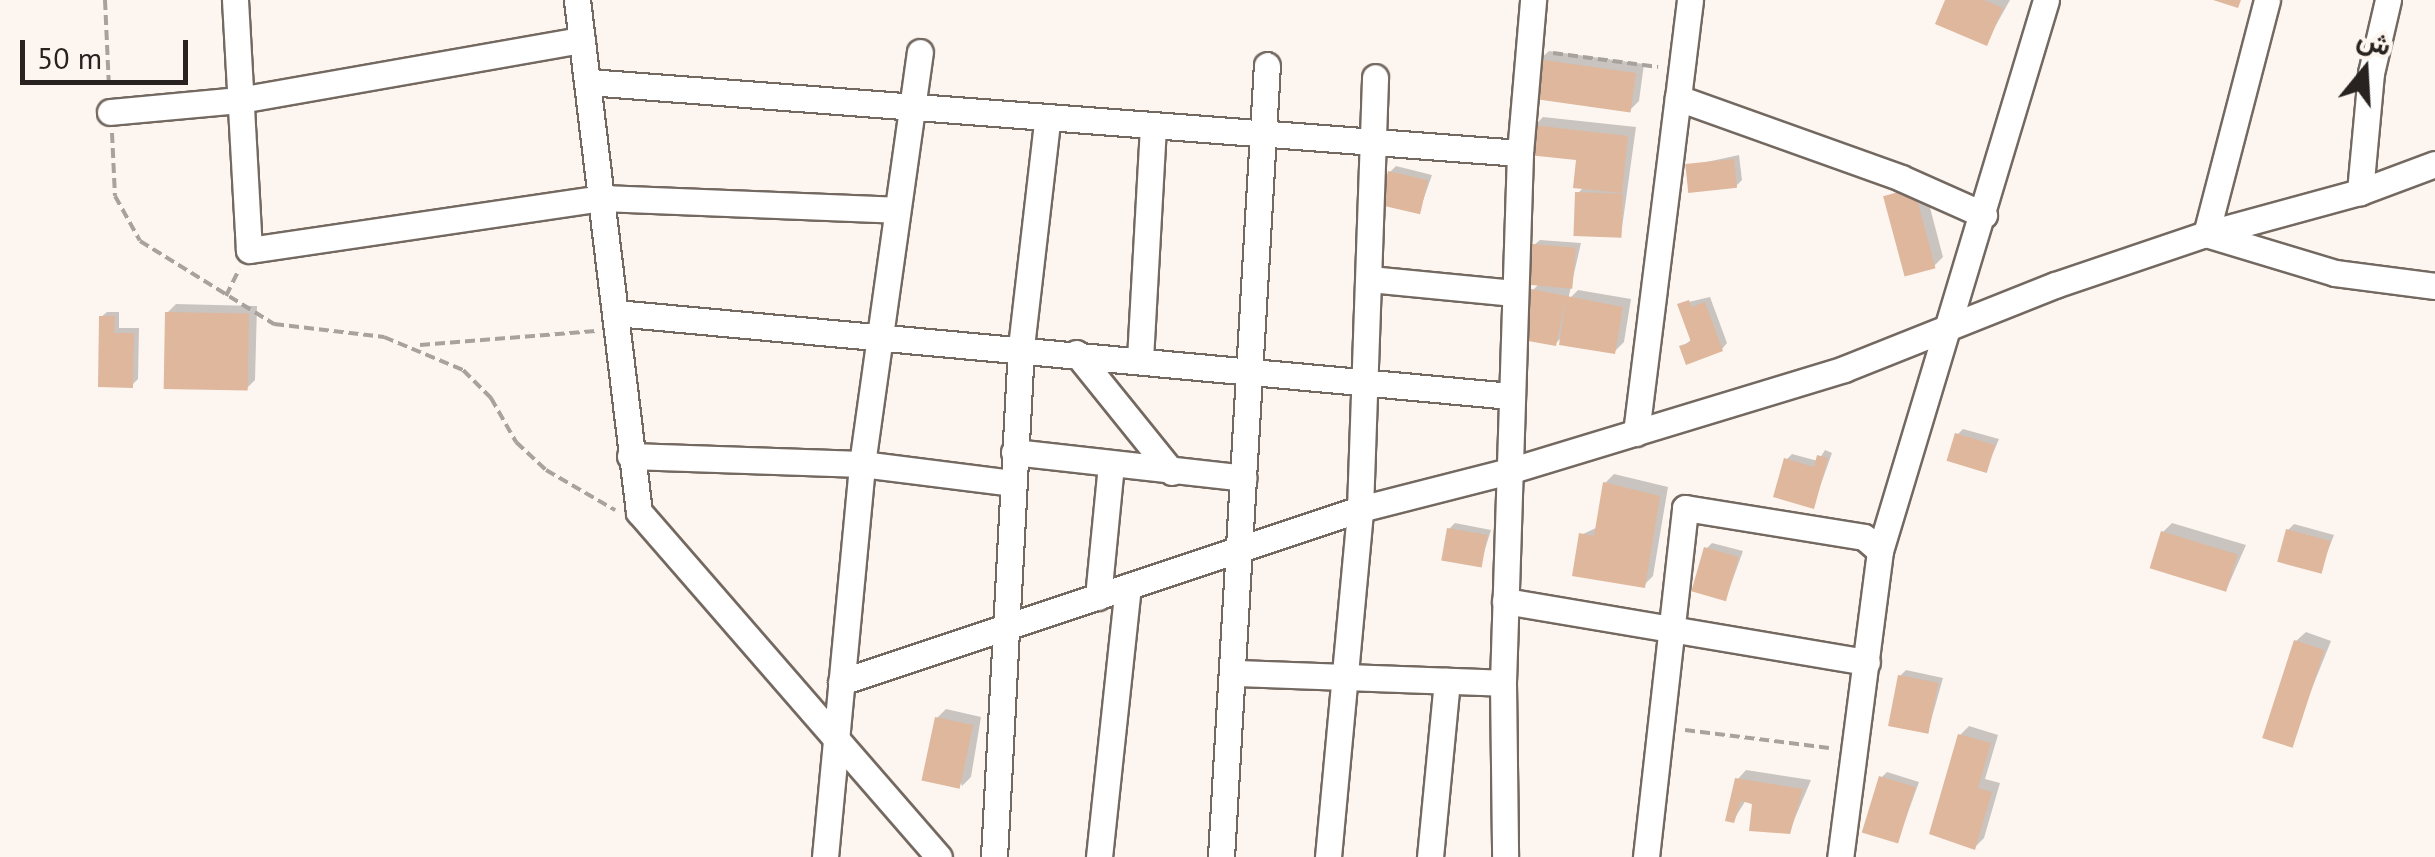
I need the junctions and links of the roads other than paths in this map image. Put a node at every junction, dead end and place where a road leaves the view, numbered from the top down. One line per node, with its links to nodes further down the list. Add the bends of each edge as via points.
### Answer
1 (235, 0): 14 (street)
2 (577, 0): 8 (street)
3 (1533, 0): 21 (street)
4 (1690, 0): 13 (street)
5 (2046, 0): 26 (street)
6 (2266, 0): 27 (street)
7 (2388, 0): 23 (street, via 2371,73)
8 (582, 40): 12 (street); 14 (street)
9 (920, 52): 16 (street)
10 (1267, 64): 19 (street)
11 (1375, 77): 20 (street)
12 (588, 82): 16 (street); 24 (street)
13 (1678, 98): 26 (street, via 1901,178); 40 (street)
14 (240, 100): 15 (street); 24 (street, via 249,250)
15 (110, 112)
16 (912, 112): 17 (street); 25 (street)
17 (1046, 121): 18 (street); 34 (street)
18 (1153, 130): 19 (street); 36 (street)
19 (1260, 133): 20 (street); 37 (street)
20 (1375, 142): 21 (street); 28 (street)
21 (1520, 154): 30 (street)
22 (2435, 164): 23 (street)
23 (2360, 192): 27 (street)
24 (602, 198): 25 (street); 31 (street)
25 (896, 210): 32 (street)
26 (1984, 216): 33 (street)
27 (2206, 234): 29 (street, via 2336,272); 33 (street, via 2055,285)
28 (1370, 279): 30 (street); 38 (street)
29 (2435, 286)
30 (1514, 293): 39 (street)
31 (617, 321): 32 (street); 42 (street)
32 (879, 333): 34 (street); 43 (street)
33 (1942, 334): 40 (street); 51 (street)
34 (1020, 347): 35 (street); 41 (street)
35 (1076, 354): 36 (street); 45 (street)
36 (1140, 359): 37 (street)
37 (1249, 370): 38 (street); 47 (street)
38 (1365, 382): 39 (street); 49 (street)
39 (1512, 396): 46 (street)
40 (1636, 432): 46 (street)
41 (1014, 452): 44 (street); 48 (street)
42 (630, 456): 43 (street); 63 (street, via 640,512 650,528)
43 (862, 464): 48 (street); 61 (street)
44 (1111, 465): 45 (street); 53 (street)
45 (1172, 472): 47 (street)
46 (1509, 472): 49 (street); 54 (street)
47 (1244, 478): 50 (street)
48 (1012, 483): 55 (street)
49 (1360, 509): 50 (street); 59 (street)
50 (1241, 549): 52 (street); 58 (street)
51 (1880, 551): 56 (street, via 1864,537 1684,508); 57 (street)
52 (1128, 587): 53 (street); 67 (street)
53 (1098, 597): 55 (street)
54 (1506, 601): 56 (street); 62 (street)
55 (1005, 628): 61 (street); 66 (street)
56 (1671, 629): 57 (street); 72 (street)
57 (1867, 662): 73 (street)
58 (1236, 673): 59 (street); 68 (street)
59 (1346, 677): 60 (street); 69 (street)
60 (1447, 681): 62 (street); 70 (street)
61 (842, 682): 63 (street)
62 (1503, 684): 71 (street)
63 (836, 741): 64 (street); 65 (street)
64 (825, 857)
65 (940, 857)
66 (994, 857)
67 (1100, 857)
68 (1221, 857)
69 (1328, 857)
70 (1430, 857)
71 (1505, 857)
72 (1646, 857)
73 (1840, 857)

